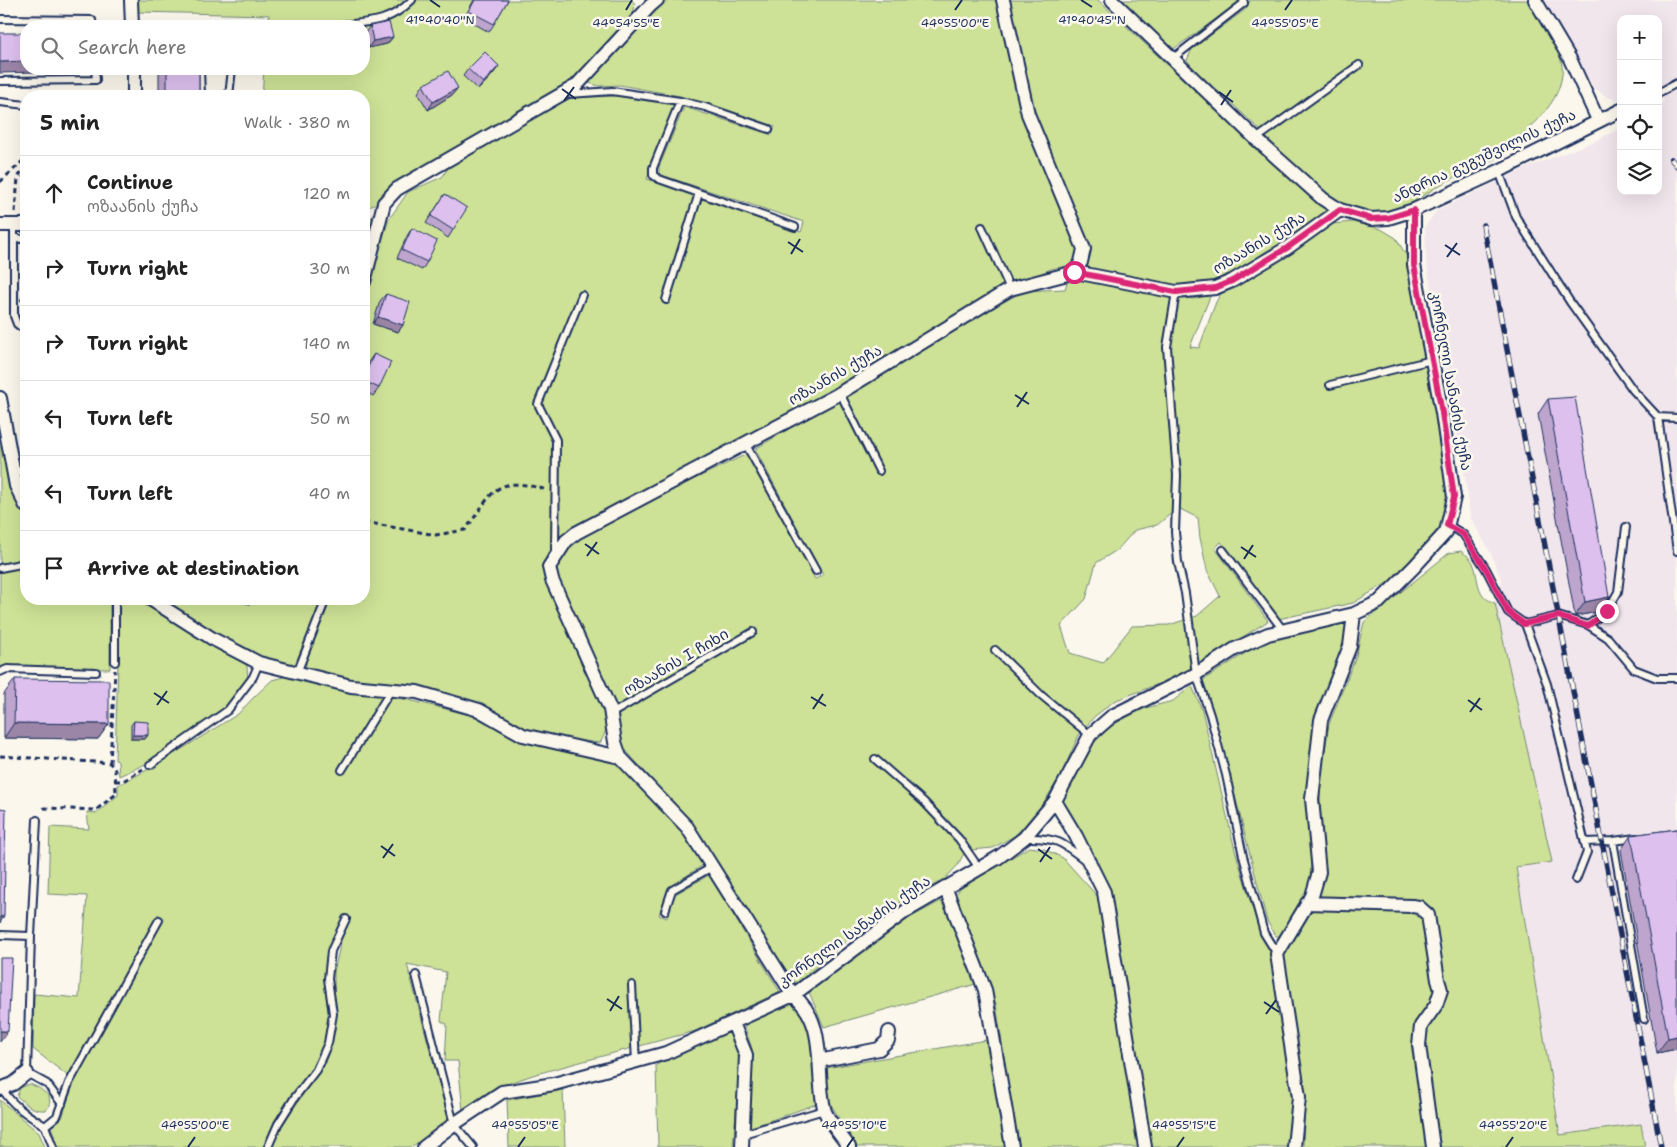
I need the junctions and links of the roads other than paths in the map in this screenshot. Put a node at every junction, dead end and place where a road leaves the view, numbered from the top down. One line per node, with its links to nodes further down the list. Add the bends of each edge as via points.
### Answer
1 (130, 0): 10 (street)
2 (412, 0): 11 (lane, via 384,20)
3 (1003, 0): 41 (street, via 1028,114 1084,249 1082,262)
4 (1112, 0): 12 (street, ანდრია გუგუშვილის ქუჩა)
5 (1243, 0): 12 (lane, via 1244,3)
6 (1535, 0): 29 (street, via 1570,60)
7 (650, 2): 24 (street, via 576,86)
8 (0, 19): 9 (lane)
9 (92, 20)
10 (132, 20)
11 (370, 22)
12 (1172, 59): 31 (street, ანდრია გუგუშვილის ქუჩა)
13 (1358, 65): 31 (lane)
14 (96, 75): 18 (lane, via 96,80)
15 (134, 75): 20 (street)
16 (200, 75): 21 (lane)
17 (231, 75): 22 (lane)
18 (0, 81)
19 (1677, 83): 23 (lane)
20 (134, 90)
21 (201, 90)
22 (230, 90)
23 (1662, 91)
24 (562, 94): 26 (lane, via 612,91); 40 (street, via 397,189 384,203)
25 (0, 102): 27 (lane)
26 (680, 102): 30 (lane); 33 (lane, via 653,175)
27 (20, 104)
28 (1617, 112): 29 (street, ანდრია გუგუშვილის ქუჩა)
29 (1598, 120): 32 (street, ანდრია გუგუშვილის ქუჩა)
30 (769, 129)
31 (1256, 138): 34 (street, ანდრია გუგუშვილის ქუჩა, via 1323,199)
32 (1499, 171): 35 (street, ანდრია გუგუშვილის ქუჩა); 51 (lane, via 1516,216 1570,302 1633,390)
33 (699, 193): 37 (lane); 45 (lane)
34 (1340, 210): 35 (street, ანდრია გუგუშვილის ქუჩა, via 1371,219 1388,218); 43 (street, ოზაანის ქუჩა, via 1287,248 1232,281 1215,288)
35 (1414, 210): 47 (street, კორნელი სანაძის ქუჩა, via 1414,265)
36 (0, 225): 39 (street)
37 (794, 227)
38 (982, 227): 42 (lane)
39 (18, 229): 46 (lane, via 14,316)
40 (370, 258)
41 (1074, 272): 42 (street, ოზაანის ქუჩა); 43 (street, ოზაანის ქუჩა)
42 (1010, 289): 49 (street, ოზაანის ქუჩა)
43 (1176, 292): 80 (lane, via 1168,346 1177,475 1175,532)
44 (582, 295): 62 (lane, via 538,404 556,440)
45 (666, 300)
46 (20, 326)
47 (1432, 360): 48 (lane); 58 (street, კორნელი სანაძის ქუჩა, via 1454,497)
48 (1330, 386)
49 (840, 393): 53 (street, ოზაანის ქუჩა); 56 (lane)
50 (0, 398): 54 (street)
51 (1658, 417): 52 (lane); 61 (lane)
52 (1677, 418)
53 (746, 443): 62 (street, ოზაანის ქუჩა, via 576,533); 65 (lane)
54 (13, 470): 55 (lane); 57 (street)
55 (20, 471)
56 (879, 471)
57 (20, 494)
58 (1447, 525): 69 (street, კორნელი სანაძის ქუჩა, via 1446,532 1379,602); 70 (lane, via 1463,534 1508,612)
59 (1626, 527): 71 (lane, via 1618,592 1607,611)
60 (1223, 550): 72 (lane)
61 (1677, 550)
62 (555, 555): 83 (street, via 550,567 552,580)
63 (20, 564): 64 (lane)
64 (0, 568)
65 (816, 571)
66 (115, 605): 75 (lane)
67 (159, 605): 76 (street, via 213,639)
68 (324, 605): 79 (lane)
69 (1354, 614): 72 (street, კორნელი სანაძის ქუჩა); 100 (street, via 1350,646 1321,720 1312,799 1318,872)
70 (1524, 624): 71 (lane, via 1558,616); 94 (lane, via 1546,684)
71 (1588, 626): 81 (lane, via 1608,638 1634,669 1657,678)
72 (1283, 630): 80 (street, კორნელი სანაძის ქუჩა, via 1235,649)
73 (752, 632): 83 (lane, ოზაანის I ჩიხი)
74 (995, 650): 84 (lane)
75 (115, 662)
76 (260, 663): 79 (street); 87 (lane, via 228,710)
77 (0, 672): 78 (lane, via 7,669)
78 (96, 672)
79 (297, 673): 82 (street, via 351,686)
80 (1196, 674): 84 (street, კორნელი სანაძის ქუჩა, via 1112,716); 106 (lane, via 1226,775 1264,933)
81 (1677, 678)
82 (391, 690): 85 (street, via 417,692 479,710 523,735); 88 (lane)
83 (611, 714): 85 (street)
84 (1090, 735): 89 (street, კორნელი სანაძის ქუჩა)
85 (620, 757): 96 (street, via 687,827)
86 (875, 759): 97 (lane, via 924,802 959,839)
87 (150, 765)
88 (342, 770)
89 (1055, 801): 92 (street, კორნელი სანაძის ქუჩა); 95 (street)
90 (37, 820): 105 (lane)
91 (1640, 837): 93 (lane)
92 (1024, 838): 95 (lane, via 1046,838 1058,842); 97 (street, კორნელი სანაძის ქუჩა)
93 (1613, 841): 94 (lane); 110 (lane)
94 (1585, 842): 98 (lane, via 1588,852)
95 (1091, 866): 128 (street, via 1104,892)
96 (712, 867): 101 (lane, via 672,890); 109 (street)
97 (979, 868): 99 (street, კორნელი სანაძის ქუჩა)
98 (1576, 880)
99 (945, 887): 109 (street, კორნელი სანაძის ქუჩა, via 906,911); 127 (street, via 985,990)
100 (1307, 903): 106 (street); 130 (street, via 1412,906 1419,907 1428,915 1441,990 1436,1005 1421,1026 1419,1045)
101 (665, 911)
102 (346, 919): 123 (lane, via 331,950 328,979 334,1014 328,1043 316,1070 278,1124)
103 (159, 920): 117 (lane, via 73,1075)
104 (0, 935): 105 (lane)
105 (31, 936): 115 (lane)
106 (1277, 954): 129 (street, via 1298,1097)
107 (416, 975): 119 (lane)
108 (632, 985): 113 (lane)
109 (793, 995): 111 (street, კორნელი სანაძის ქუჩა); 114 (street, via 804,1004 816,1027)
110 (1644, 1019)
111 (733, 1024): 113 (street, კორნელი სანაძის ქუჩა, via 666,1054); 121 (street, via 746,1055)
112 (889, 1032): 114 (street, via 888,1040 879,1049)
113 (636, 1062): 119 (street, კორნელი სანაძის ქუჩა, via 554,1084 502,1092)
114 (819, 1062): 118 (street)
115 (27, 1073): 116 (street); 117 (lane, via 47,1084)
116 (1, 1089): 120 (lane, via 7,1098)
117 (62, 1104): 120 (lane, via 57,1116)
118 (824, 1110): 121 (lane); 126 (street)
119 (454, 1124): 124 (street, კორნელი სანაძის ქუჩა); 125 (lane)
120 (45, 1126): 122 (lane)
121 (742, 1141)
122 (53, 1147)
123 (268, 1147)
124 (424, 1147)
125 (472, 1147)
126 (849, 1147)
127 (1012, 1147)
128 (1145, 1147)
129 (1294, 1147)
130 (1433, 1147)

